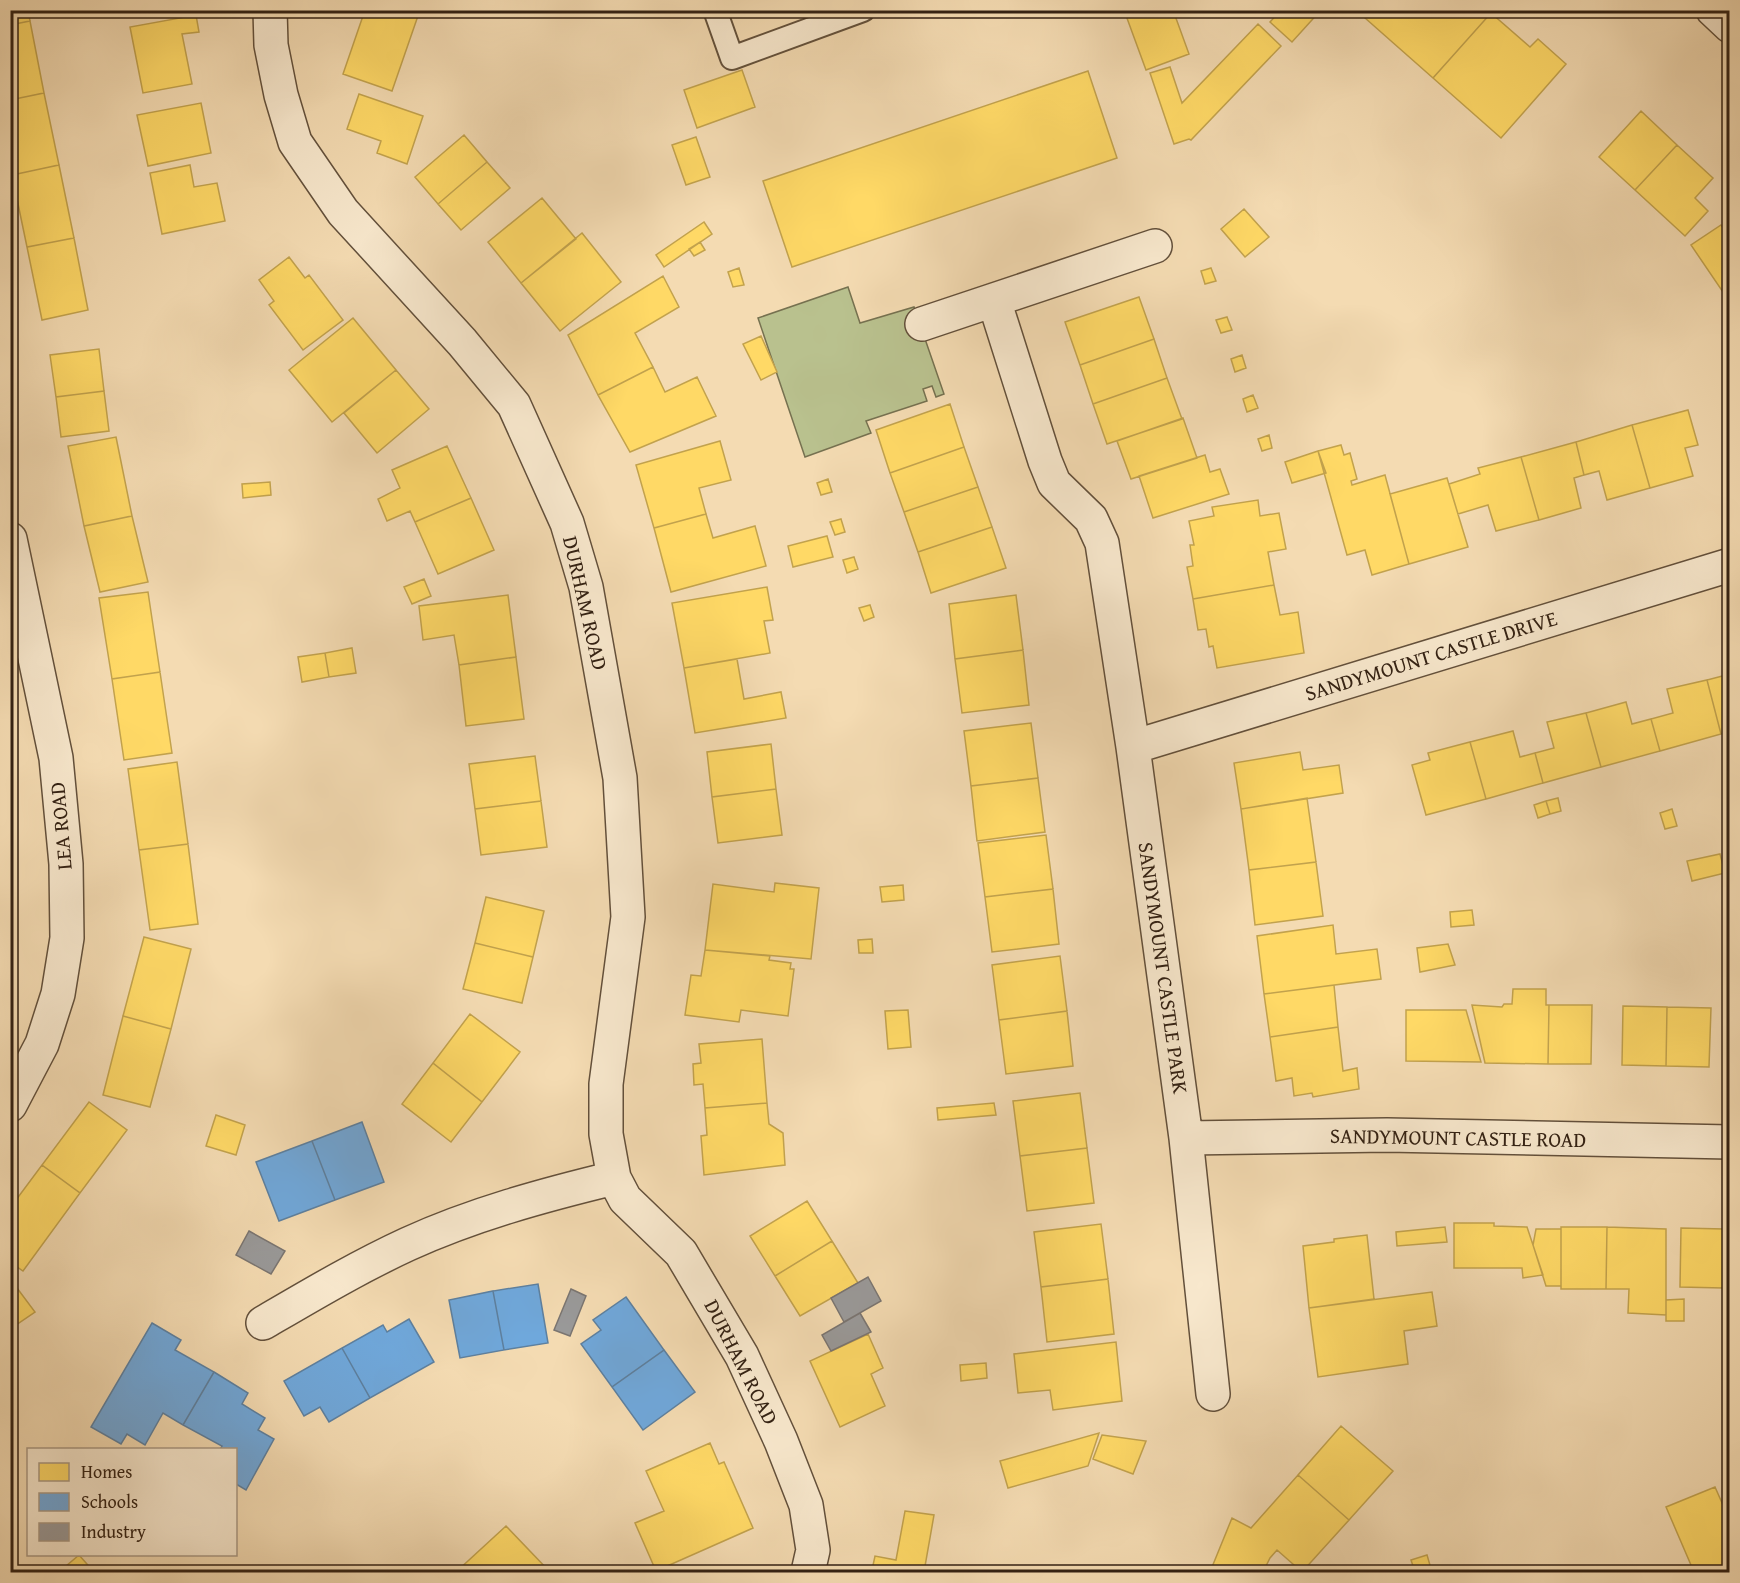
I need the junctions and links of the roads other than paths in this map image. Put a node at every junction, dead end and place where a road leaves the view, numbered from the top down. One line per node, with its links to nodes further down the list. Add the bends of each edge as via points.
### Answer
1 (270, 10): 15 (street, DURHAM ROAD, via 271,45 296,142 343,212 514,405 567,523 586,587 620,778 628,916 606,1084 606,1134)
2 (715, 10): 3 (lane, via 732,58)
3 (863, 10)
4 (1713, 10): 5 (street)
5 (1730, 26)
6 (1155, 246): 7 (street)
7 (994, 300): 8 (street); 11 (street, SANDYMOUNT CASTLE PARK, via 1054,483 1091,519 1102,543)
8 (922, 324)
9 (10, 539): 12 (street, LEA ROAD, via 56,758 66,864 67,938 58,994 42,1044)
10 (1730, 565): 11 (street, SANDYMOUNT CASTLE DRIVE)
11 (1133, 747): 13 (street, SANDYMOUNT CASTLE PARK)
12 (10, 1105)
13 (1186, 1138): 14 (street, SANDYMOUNT CASTLE ROAD, via 1387,1135); 17 (street, SANDYMOUNT CASTLE PARK)
14 (1730, 1142)
15 (614, 1178): 16 (street, via 526,1200 410,1243 342,1276); 18 (street, DURHAM ROAD, via 625,1199 681,1253 742,1356 806,1505 813,1550)
16 (263, 1323)
17 (1213, 1394)
18 (808, 1572)

